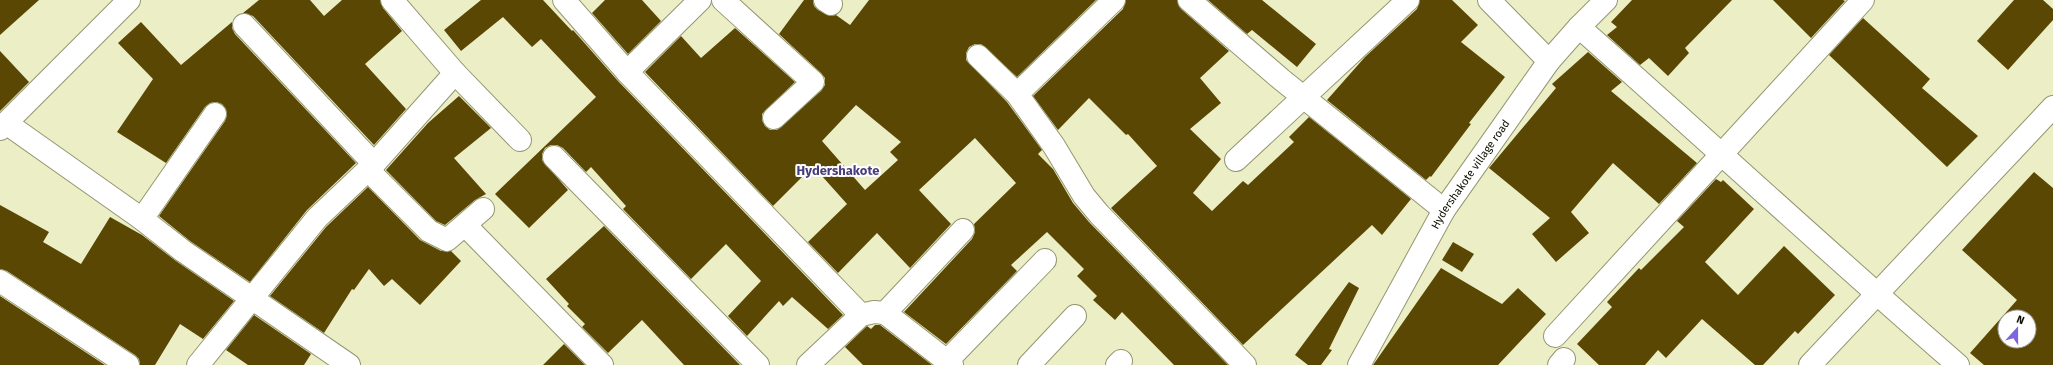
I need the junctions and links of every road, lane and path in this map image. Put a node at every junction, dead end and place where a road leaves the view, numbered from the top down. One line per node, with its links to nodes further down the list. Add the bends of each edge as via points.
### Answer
1 (129, 0): 23 (street)
2 (392, 0): 17 (street)
3 (564, 0): 16 (street)
4 (700, 0): 16 (street)
5 (723, 0): 22 (street, via 813,82)
6 (1114, 0): 18 (street)
7 (1189, 0): 19 (street)
8 (1408, 0): 19 (street)
9 (1489, 0): 15 (street)
10 (1606, 0): 13 (street, Hydershakote village road)
11 (1863, 0): 25 (street)
12 (244, 25): 28 (street)
13 (1579, 27): 15 (street, Hydershakote village road); 25 (street)
14 (978, 56): 18 (street)
15 (1549, 61): 30 (street, Hydershakote village road)
16 (627, 72): 39 (street)
17 (455, 73): 24 (street); 28 (street)
18 (1017, 94): 50 (street, via 1054,146 1084,196 1099,214)
19 (1304, 97): 27 (street); 30 (street)
20 (2053, 107): 36 (street)
21 (215, 114): 31 (street)
22 (774, 118)
23 (3, 126): 31 (street)
24 (520, 140)
25 (1723, 154): 36 (street); 41 (street)
26 (554, 156): 47 (street)
27 (1236, 160)
28 (371, 167): 32 (street, via 429,231 447,240); 37 (street, via 317,218)
29 (483, 209): 32 (street)
30 (1444, 210): 51 (street, Hydershakote village road)
31 (142, 219): 37 (street, via 183,251)
32 (465, 225): 46 (street)
33 (963, 230): 38 (street)
34 (1045, 260): 42 (street)
35 (0, 281): 43 (street)
36 (1876, 294): 52 (street); 53 (street)
37 (252, 298): 44 (street); 45 (street)
38 (885, 313): 39 (street); 42 (street)
39 (861, 315): 48 (street)
40 (1074, 316): 49 (street)
41 (1555, 336)
42 (949, 363)
43 (128, 365)
44 (198, 365)
45 (349, 365)
46 (602, 365)
47 (758, 365)
48 (808, 365)
49 (1029, 365)
50 (1246, 365)
51 (1359, 365)
52 (1810, 365)
53 (1958, 365)

